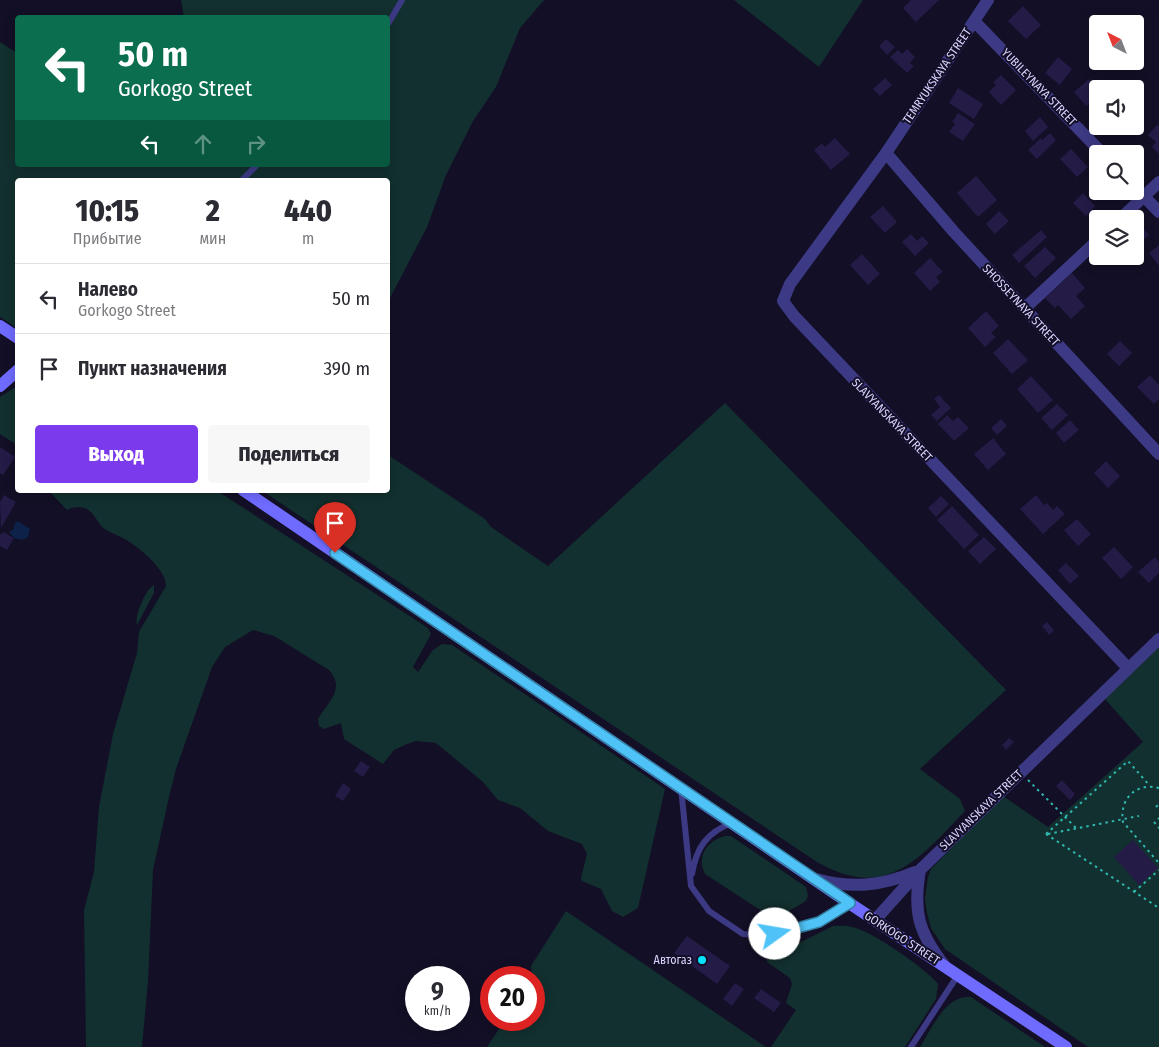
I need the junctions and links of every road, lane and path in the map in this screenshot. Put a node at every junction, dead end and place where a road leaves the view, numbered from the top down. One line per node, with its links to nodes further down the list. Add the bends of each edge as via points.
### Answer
1 (402, 0): 3 (lane)
2 (988, 0): 4 (street, TEMRYUKSKAYA STREET)
3 (390, 21)
4 (974, 21): 5 (street, YUBILEYNAYA STREET); 6 (street, TEMRYUKSKAYA STREET)
5 (1094, 145)
6 (886, 153): 14 (street, SHOSSEYNAYA STREET); 22 (street, SLAVYANSKAYA STREET, via 790,284 784,296 785,306)
7 (255, 167): 8 (lane)
8 (244, 178)
9 (1159, 182): 10 (street)
10 (1144, 189)
11 (1144, 195): 12 (street)
12 (1159, 212)
13 (1089, 248): 14 (street)
14 (1025, 308): 19 (street, SHOSSEYNAYA STREET)
15 (0, 326): 16 (main road)
16 (15, 336)
17 (15, 373): 18 (main road)
18 (0, 386)
19 (1159, 454)
20 (247, 493): 25 (main road, GORKOGO STREET)
21 (1159, 640): 22 (street, SLAVYANSKAYA STREET)
22 (1128, 668): 23 (street, SLAVYANSKAYA STREET)
23 (1020, 772): 30 (path); 38 (street, SLAVYANSKAYA STREET)
24 (1150, 786): 26 (path); 30 (path, via 1128,761); 31 (path, via 1133,791 1127,797)
25 (681, 787): 33 (main road, GORKOGO STREET); 41 (lane)
26 (1159, 788)
27 (1159, 804): 28 (path)
28 (1156, 807)
29 (1139, 816): 31 (path)
30 (1064, 817): 34 (path); 36 (path)
31 (1122, 819): 34 (path); 37 (path)
32 (1154, 822): 35 (path)
33 (734, 823): 40 (main road, GORKOGO STREET); 41 (lane, via 721,827 704,841 694,863)
34 (1076, 828): 36 (path)
35 (1159, 828)
36 (1046, 834): 42 (path)
37 (1159, 863)
38 (920, 870): 40 (street, SLAVYANSKAYA STREET, via 861,886); 45 (street, SLAVYANSKAYA STREET); 46 (street, via 916,901 920,926 927,943)
39 (1159, 870): 42 (path)
40 (814, 878): 43 (main road, GORKOGO STREET)
41 (691, 886): 43 (lane, via 708,911 743,934 754,936 807,927)
42 (1134, 892): 44 (path)
43 (850, 903): 45 (main road, GORKOGO STREET)
44 (1159, 908)
45 (874, 920): 46 (main road, GORKOGO STREET)
46 (944, 965): 47 (main road, GORKOGO STREET)
47 (958, 974): 48 (lane); 49 (main road, GORKOGO STREET)
48 (911, 1047)
49 (1066, 1047)

